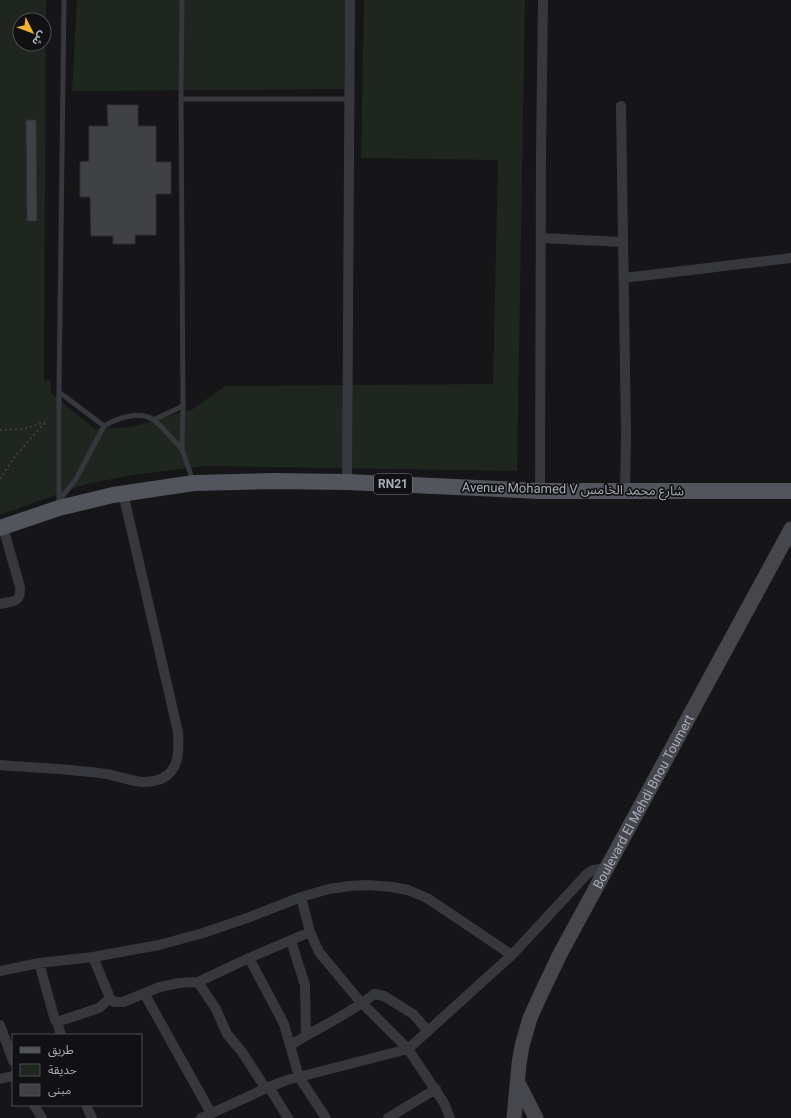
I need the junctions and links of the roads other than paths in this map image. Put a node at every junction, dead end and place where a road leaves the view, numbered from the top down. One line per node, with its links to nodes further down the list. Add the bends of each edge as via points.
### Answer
1 (64, 0): 12 (lane)
2 (182, 0): 5 (lane)
3 (350, 0): 6 (street)
4 (543, 0): 8 (street)
5 (182, 99): 6 (lane); 13 (lane)
6 (349, 100): 17 (street)
7 (621, 106): 9 (street)
8 (540, 238): 9 (street); 20 (street)
9 (622, 242): 11 (street)
10 (791, 258): 11 (street)
11 (624, 278): 19 (street)
12 (59, 392): 15 (lane); 23 (lane)
13 (183, 406): 14 (lane); 16 (lane)
14 (153, 420): 15 (lane, via 136,415 112,421); 16 (lane)
15 (104, 426): 23 (lane)
16 (182, 449): 18 (lane)
17 (347, 482): 18 (main road, Avenue Mohamed V شارع محمد الخامس / RN21); 20 (main road, Avenue Mohamed V شارع محمد الخامس / RN21)
18 (194, 483): 22 (main road, Avenue Mohamed V شارع محمد الخامس / RN21)
19 (625, 490): 20 (main road, Avenue Mohamed V شارع محمد الخامس / RN21); 21 (main road, Avenue Mohamed V شارع محمد الخامس / RN21)
20 (540, 491)
21 (791, 491)
22 (123, 493): 23 (main road, Avenue Mohamed V شارع محمد الخامس / RN21); 27 (street, via 178,732 177,762 171,772 162,778 142,782 106,774)
23 (59, 505): 24 (main road, Avenue Mohamed V شارع محمد الخامس / RN21)
24 (1, 527): 26 (street, via 21,594 15,600)
25 (791, 529): 28 (main road, Boulevard El Mehdi Bnou Toumert)
26 (0, 604)
27 (0, 765)
28 (607, 868): 32 (street, via 593,870 587,874); 52 (main road, Boulevard El Mehdi Bnou Toumert, via 560,954 530,1018 522,1046)
29 (301, 897): 30 (street); 32 (street, via 329,888 349,886 367,885 408,890 427,898); 33 (street, via 203,933 159,945)
30 (310, 932): 31 (street); 40 (street, via 319,952)
31 (291, 941): 34 (street); 45 (street, via 305,985)
32 (512, 954): 43 (street)
33 (93, 957): 35 (street); 39 (street)
34 (249, 958): 37 (street); 46 (street, via 284,1024)
35 (40, 964): 36 (street); 41 (street)
36 (0, 971)
37 (198, 982): 38 (street, via 171,984); 53 (street, via 216,1009 227,1034)
38 (144, 993): 39 (street, via 123,1002 114,1002); 57 (street)
39 (110, 998): 41 (street, via 99,1008)
40 (362, 1004): 43 (street, via 374,994 384,996 413,1014); 45 (street); 47 (street)
41 (57, 1022): 44 (street)
42 (0, 1025): 48 (street)
43 (428, 1031): 47 (street)
44 (61, 1034)
45 (306, 1035): 46 (street)
46 (291, 1045): 50 (street)
47 (408, 1049): 50 (street); 54 (street)
48 (12, 1058)
49 (12, 1076): 51 (street)
50 (299, 1077): 53 (street); 62 (street)
51 (0, 1079)
52 (518, 1083): 65 (main road, Boulevard El Mehdi Bnou Toumert); 66 (main road)
53 (268, 1088): 57 (street); 61 (street)
54 (436, 1089): 63 (street); 64 (street)
55 (35, 1106): 58 (street)
56 (86, 1106): 59 (street)
57 (211, 1113): 60 (street)
58 (42, 1118)
59 (92, 1118)
60 (201, 1118)
61 (288, 1118)
62 (326, 1118)
63 (388, 1118)
64 (450, 1118)
65 (514, 1118)
66 (536, 1118)

